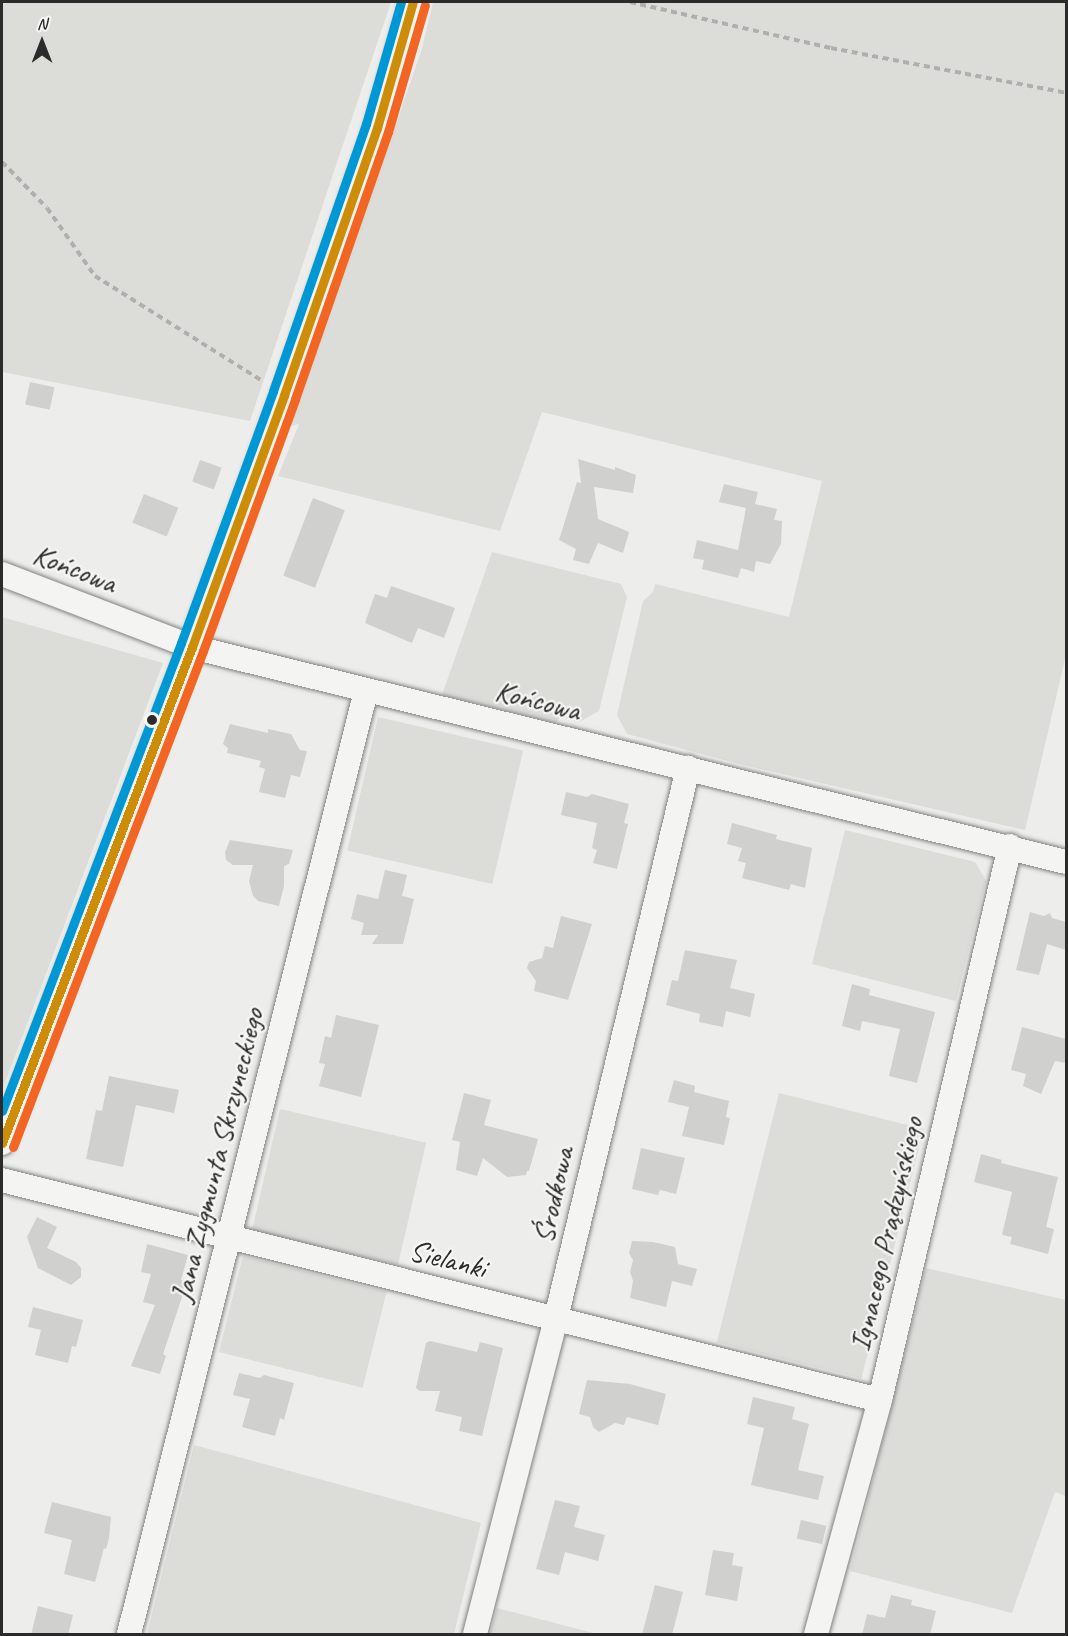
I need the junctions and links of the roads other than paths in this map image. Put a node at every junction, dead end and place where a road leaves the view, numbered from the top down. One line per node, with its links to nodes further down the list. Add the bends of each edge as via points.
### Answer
1 (413, 2): 3 (street, via 377,128)
2 (2, 574): 3 (street, Końcowa)
3 (192, 647): 4 (street, Końcowa); 8 (street)
4 (366, 691): 5 (street, Końcowa); 10 (street, Jana Zygmunta Skrzyneckiego)
5 (688, 768): 6 (street, Końcowa); 11 (street, Środkowa)
6 (1010, 846): 7 (street, Końcowa); 12 (street, Ignacego Prądzyńskiego)
7 (1066, 862)
8 (2, 1143)
9 (2, 1180): 10 (street, Sielanki)
10 (229, 1236): 11 (street, Sielanki); 13 (street, Jana Zygmunta Skrzyneckiego)
11 (556, 1318): 12 (street, Sielanki); 14 (street, Środkowa)
12 (880, 1400): 15 (street, Ignacego Prądzyńskiego)
13 (129, 1635)
14 (476, 1635)
15 (816, 1635)

